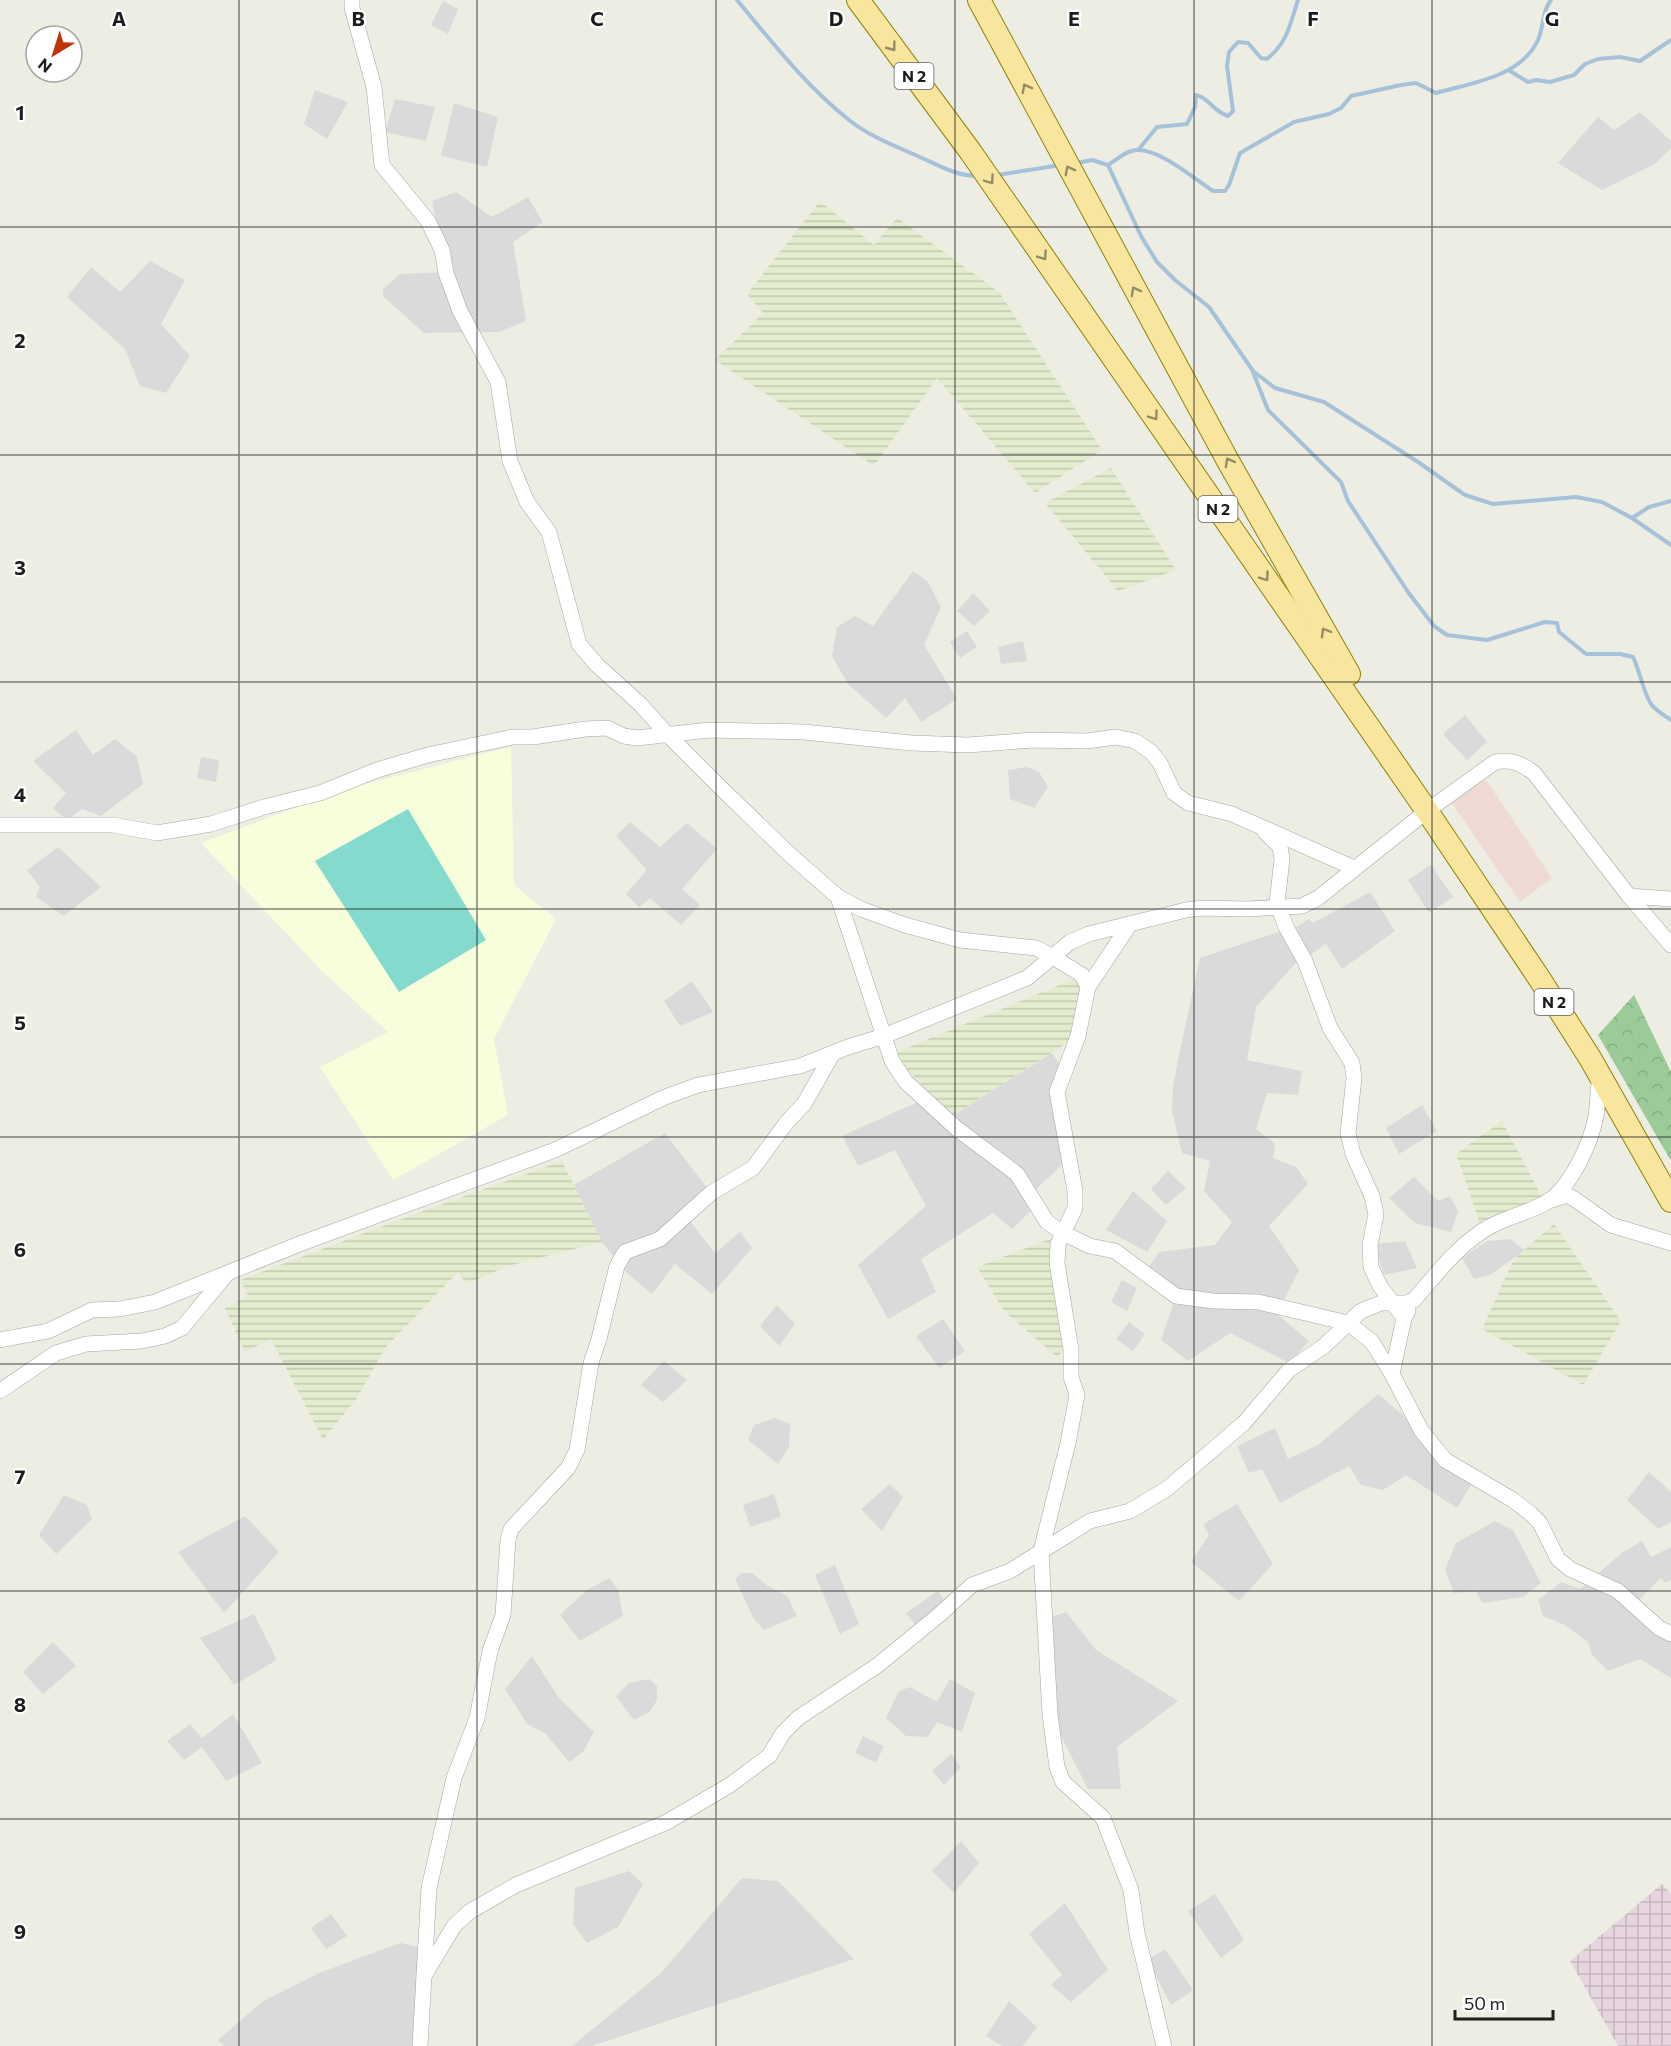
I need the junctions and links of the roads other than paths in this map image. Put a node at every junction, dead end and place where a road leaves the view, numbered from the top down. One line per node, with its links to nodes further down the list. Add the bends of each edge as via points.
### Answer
1 (352, 0): 4 (street, via 374,87 382,165 428,221 442,250 460,311 498,382 510,461 527,502 549,532 579,644)
2 (858, 0): 5 (main road, N 2, one-way to 5, via 970,151)
3 (979, 0): 5 (main road, N 2, one-way to 3, via 1291,574)
4 (667, 734): 6 (street, via 637,738 607,728 513,737 428,755 320,793 212,824 157,833 113,825); 7 (street, via 709,730 804,732 968,745 1116,737 1135,741 1151,752 1174,793 1188,803 1232,813); 10 (street)
5 (1427, 811): 8 (street); 9 (street, via 1495,762 1521,763 1534,773); 19 (main road, N 2)
6 (0, 825)
7 (1259, 826): 8 (street); 12 (street, via 1280,847)
8 (1354, 868): 12 (street, via 1318,898 1302,906)
9 (1629, 896): 11 (street); 14 (street)
10 (838, 897): 15 (street, via 904,925 960,940 1036,948); 17 (street)
11 (1671, 899)
12 (1278, 907): 13 (street, via 1186,910); 26 (street, via 1305,961 1330,1028 1352,1063 1348,1133 1376,1214 1370,1245 1371,1267)
13 (1130, 924): 15 (street, via 1070,942); 16 (street)
14 (1671, 945)
15 (1053, 957): 16 (street, via 1082,975); 17 (street, via 1027,978)
16 (1088, 987): 22 (street, via 1078,1036 1057,1092 1076,1191 1075,1208)
17 (884, 1036): 18 (street); 22 (street, via 892,1061 906,1082 956,1128 1017,1174 1047,1222)
18 (832, 1053): 24 (street, via 800,1066 698,1085 665,1097 555,1150); 34 (street, via 804,1104 753,1168 711,1193 660,1239 625,1252 617,1266 591,1363 577,1449 568,1468 511,1529 508,1540 503,1615 490,1651 477,1718 454,1778 429,1888)
19 (1600, 1075): 20 (street, via 1591,1135 1567,1182); 21 (main road, N 2)
20 (1548, 1201): 23 (street, via 1567,1196 1611,1225); 25 (street, via 1483,1230 1461,1247)
21 (1671, 1201)
22 (1063, 1233): 28 (street, via 1090,1246 1115,1251 1176,1296 1258,1302); 32 (street, via 1058,1244 1058,1263 1071,1350 1071,1377 1077,1395)
23 (1671, 1243)
24 (228, 1273): 29 (street, via 155,1302 92,1310 48,1331); 31 (street, via 182,1328 142,1341 86,1344 56,1353)
25 (1414, 1300): 26 (street); 27 (street)
26 (1392, 1303): 27 (street); 28 (street, via 1361,1311)
27 (1404, 1318): 30 (street)
28 (1348, 1323): 30 (street, via 1371,1342); 32 (street, via 1324,1346 1289,1370 1244,1423 1168,1488 1130,1511 1090,1521)
29 (0, 1340)
30 (1392, 1374): 33 (street, via 1421,1431 1445,1460 1531,1514 1540,1523 1558,1559 1570,1569 1617,1591)
31 (0, 1391)
32 (1041, 1551): 34 (street, via 1010,1571 972,1585 878,1665 798,1718 769,1756 730,1785 667,1822 516,1885 469,1912 454,1926); 36 (street, via 1050,1714 1057,1767 1070,1791 1103,1818 1131,1890 1137,1933)
33 (1671, 1634)
34 (424, 1976): 35 (street)
35 (420, 2046)
36 (1164, 2046)

